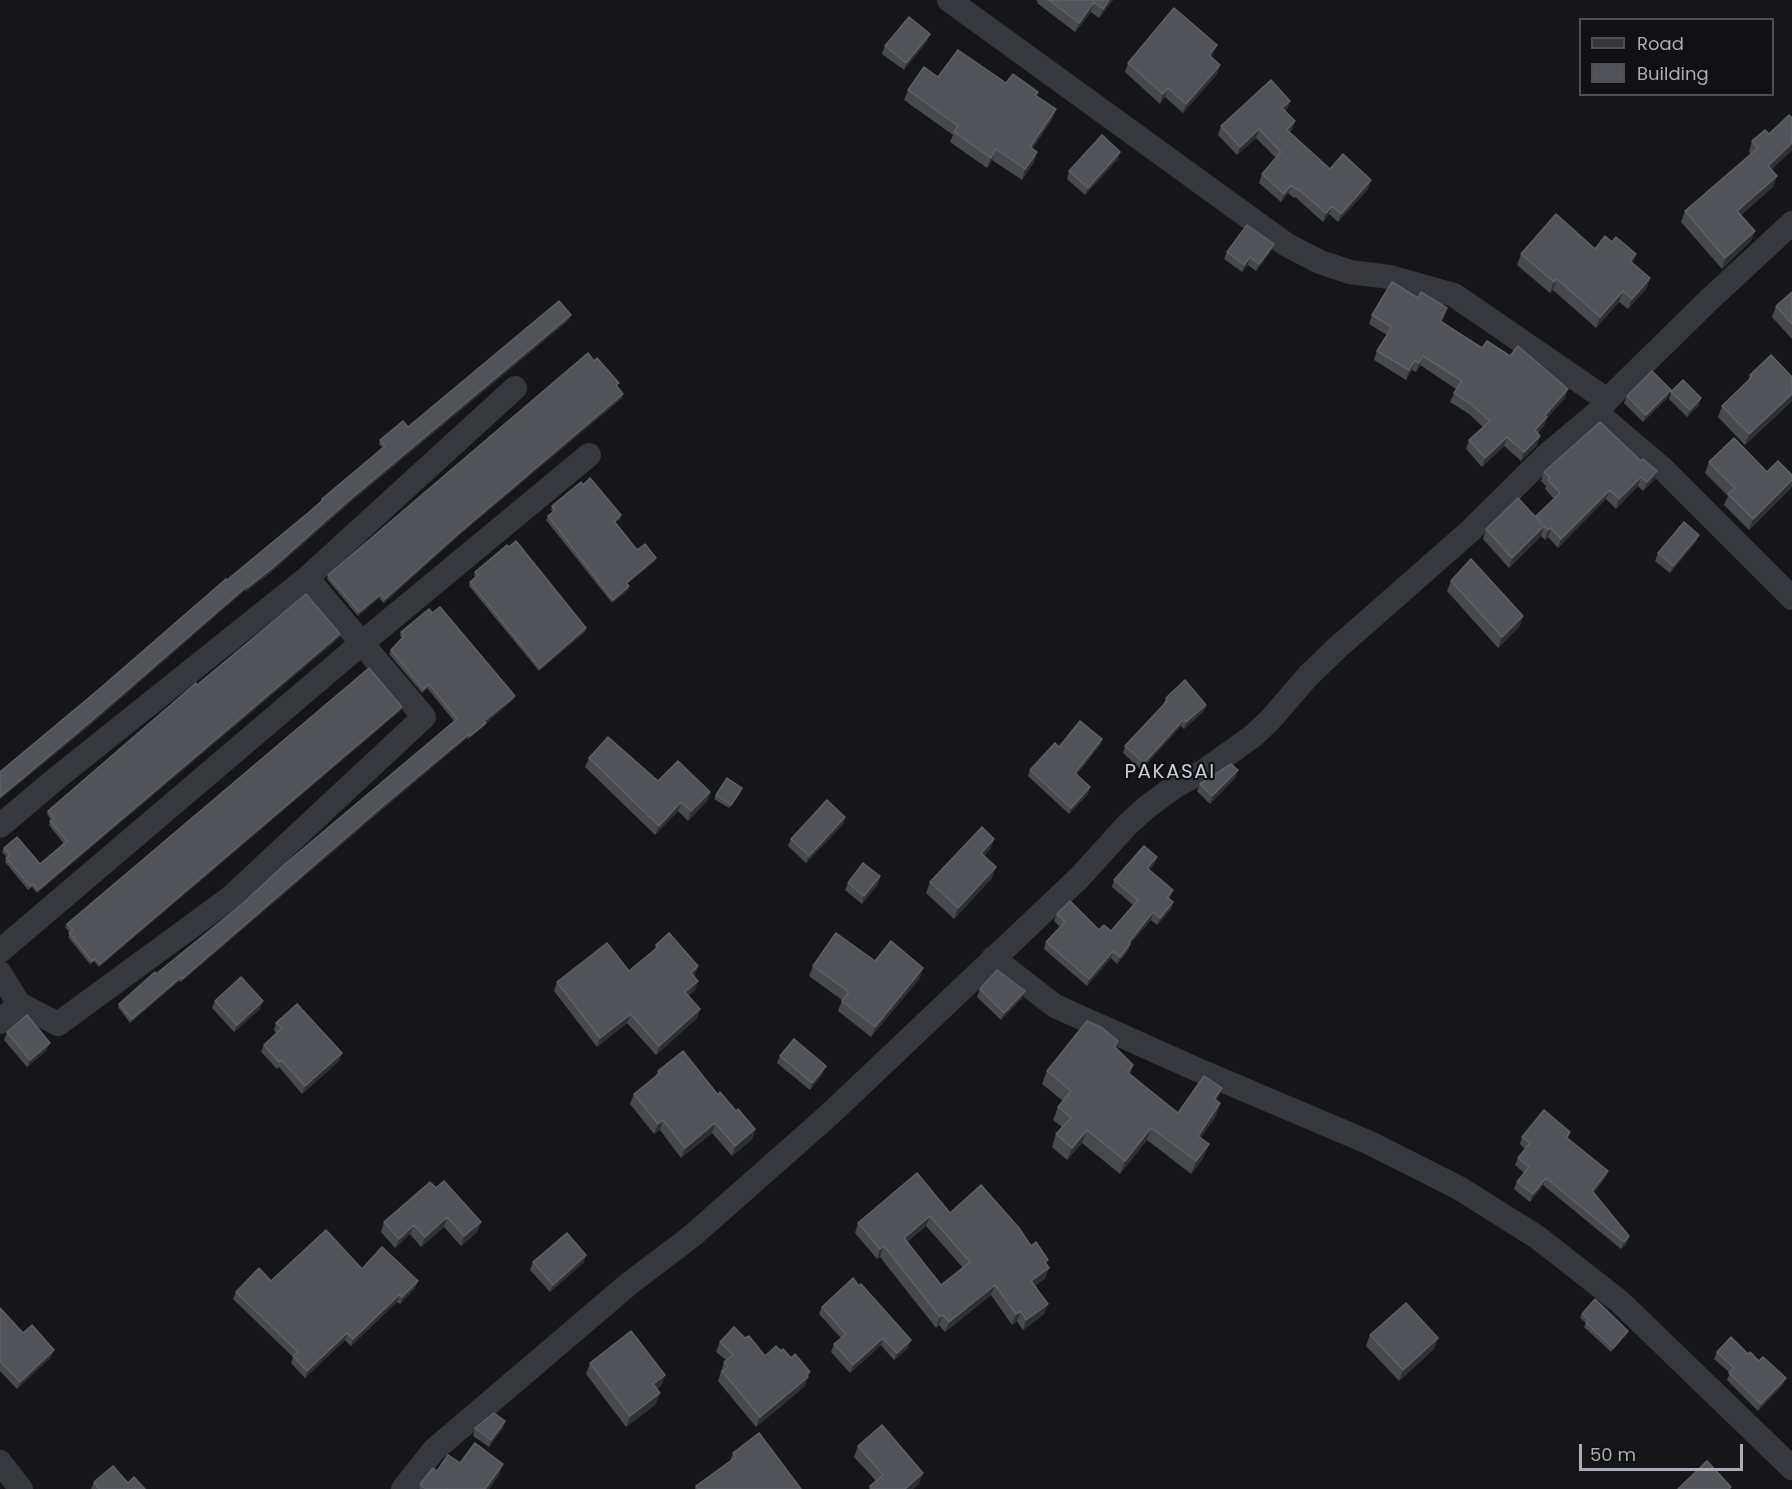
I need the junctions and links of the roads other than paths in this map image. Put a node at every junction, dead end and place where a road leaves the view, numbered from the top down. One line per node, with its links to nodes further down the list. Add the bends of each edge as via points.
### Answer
1 (949, 0): 4 (street, via 1287,246 1350,272 1390,277 1454,296)
2 (1792, 223): 4 (street)
3 (515, 388): 6 (street)
4 (1602, 406): 7 (street); 11 (street, via 1469,532 1337,648 1253,736 1174,787 1134,819 1080,877)
5 (590, 455): 8 (street)
6 (307, 578): 8 (street); 9 (street)
7 (1792, 598)
8 (362, 643): 10 (street); 13 (street, via 424,717 230,898 58,1024)
9 (0, 826)
10 (0, 951)
11 (993, 958): 16 (street, via 1055,1006 1370,1143 1459,1188 1537,1237 1619,1301); 18 (street, via 741,1193 434,1450)
12 (0, 974): 13 (street)
13 (19, 1004): 14 (street)
14 (0, 1022)
15 (0, 1462): 17 (street)
16 (1792, 1468)
17 (21, 1489)
18 (403, 1489)

